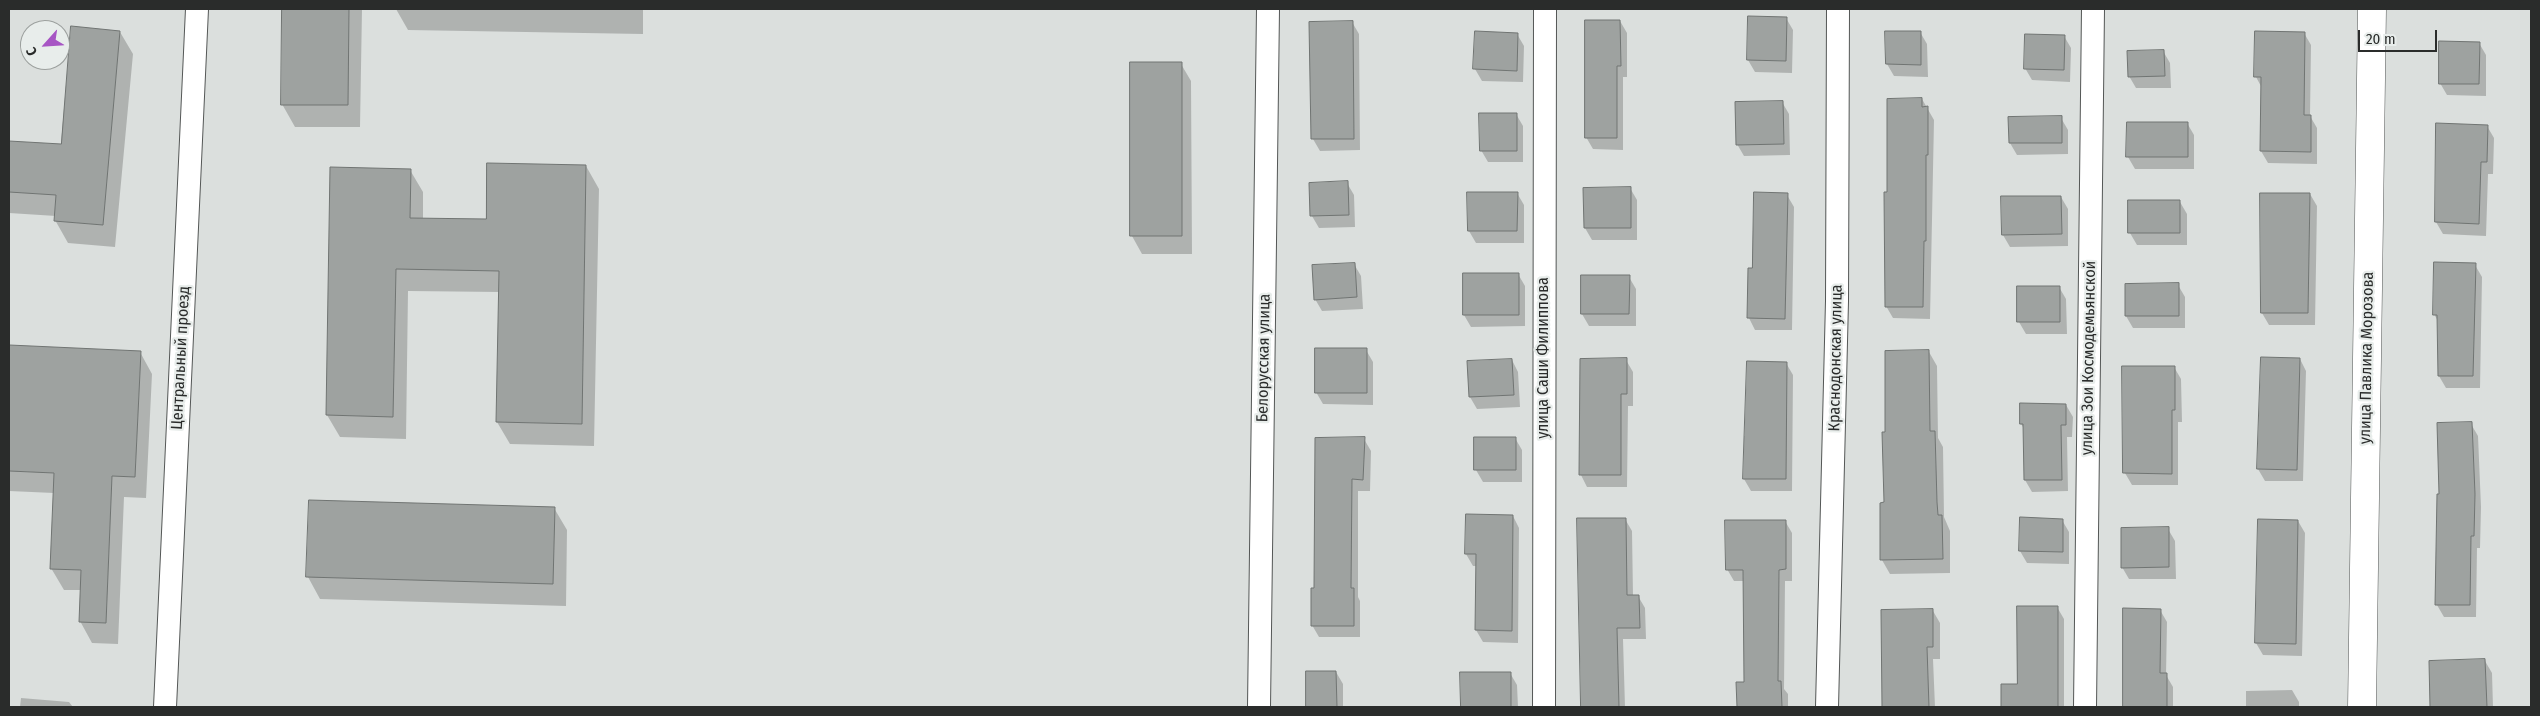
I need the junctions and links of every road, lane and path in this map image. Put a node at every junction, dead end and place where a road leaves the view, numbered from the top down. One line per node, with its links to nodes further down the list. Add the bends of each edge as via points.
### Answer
1 (196, 9): 7 (street, Центральный проезд)
2 (1268, 9): 8 (street, Белорусская улица)
3 (1544, 9): 9 (street, улица Саши Филиппова)
4 (1838, 9): 10 (street, Краснодонская улица, via 1837,301)
5 (2093, 9): 11 (street, улица Зои Космодемьянской)
6 (2372, 9): 12 (street, улица Павлика Морозова)
7 (165, 707)
8 (1259, 707)
9 (1544, 707)
10 (1827, 707)
11 (2085, 707)
12 (2362, 707)

